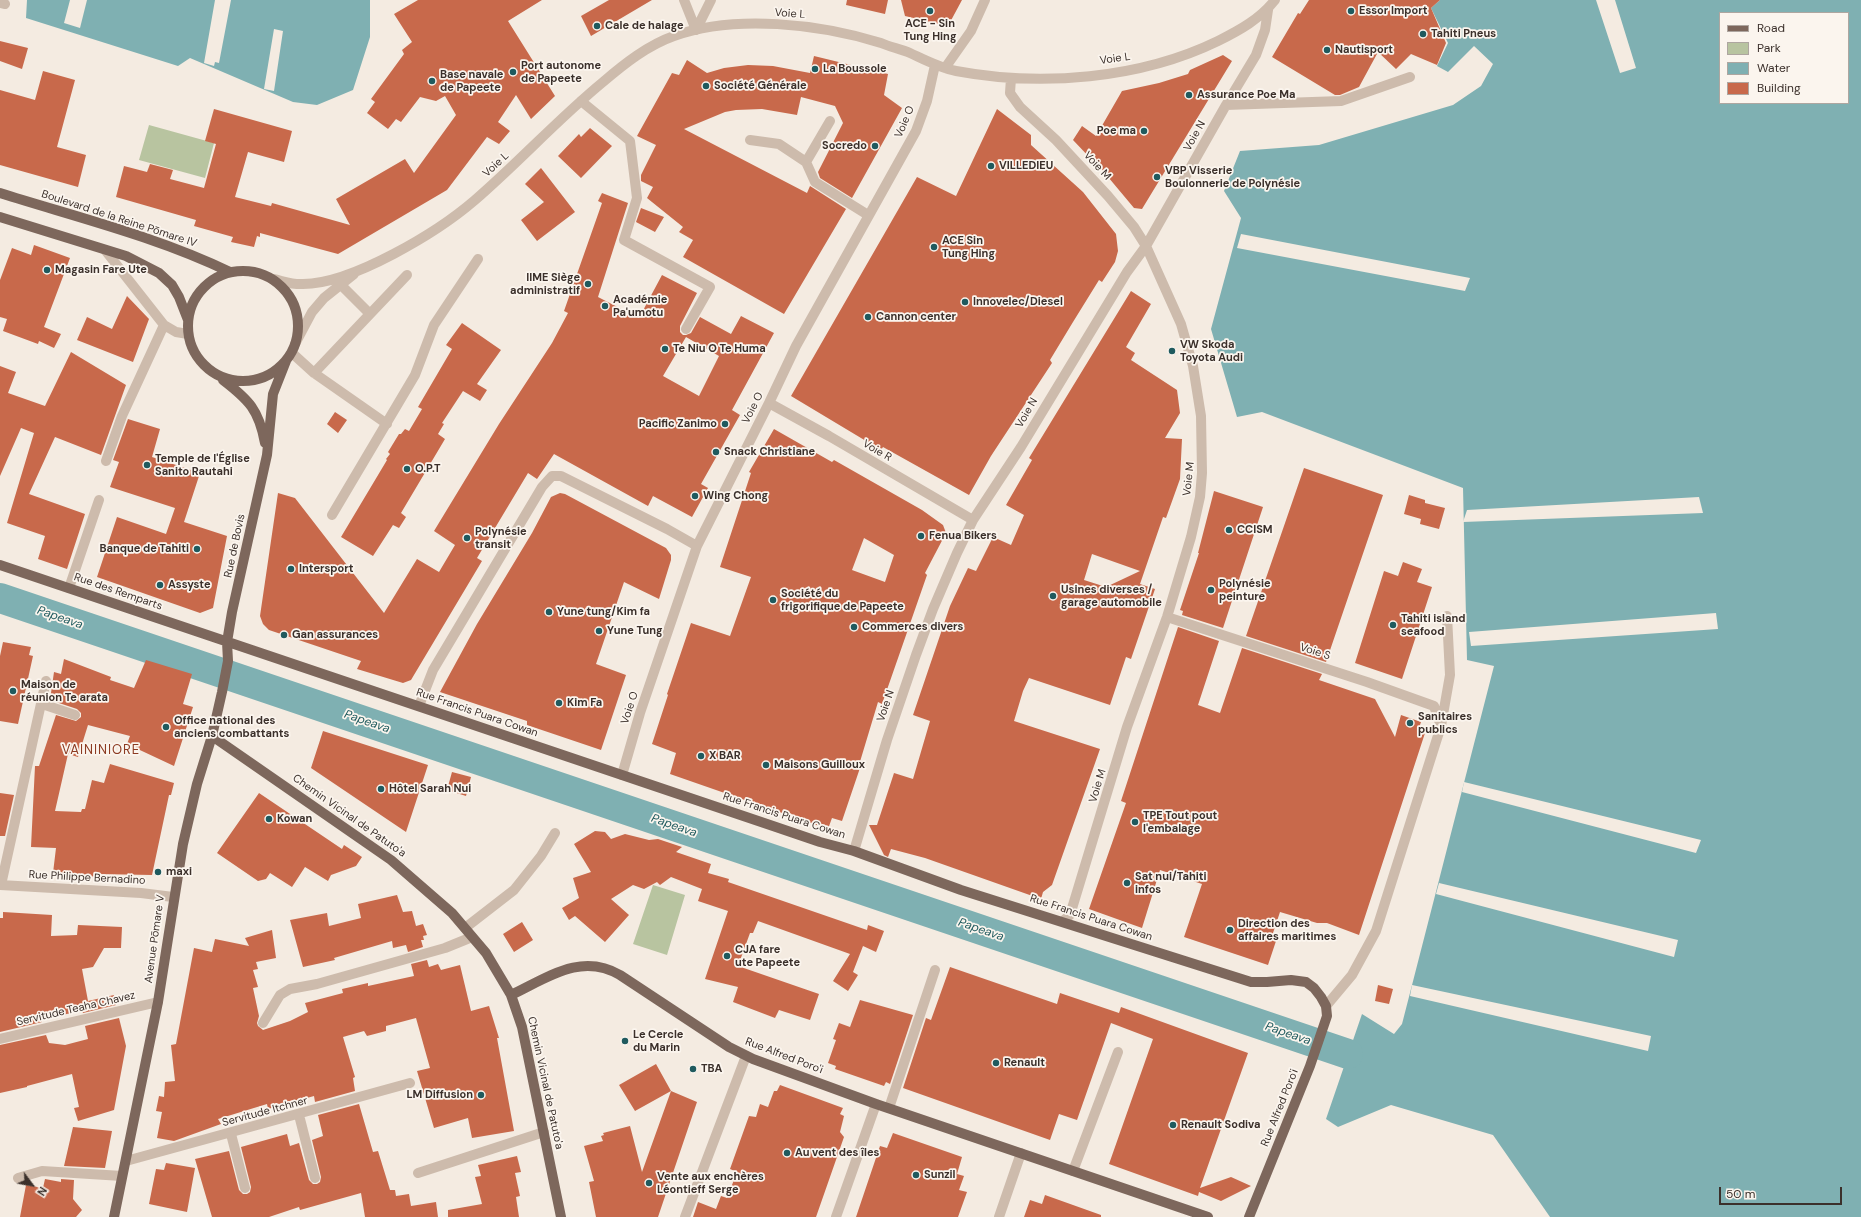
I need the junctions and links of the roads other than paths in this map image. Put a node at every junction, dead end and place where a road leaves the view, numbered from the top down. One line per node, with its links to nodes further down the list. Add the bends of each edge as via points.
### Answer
1 (684, 0): 6 (street)
2 (711, 0): 6 (street)
3 (985, 0): 7 (street, Voie O, via 971,31)
4 (1276, 0): 5 (street, Voie L)
5 (1268, 10): 9 (street, Voie L, via 1249,25 1177,58 1131,70 1107,73 1042,79); 11 (street, Voie N, via 1265,30 1256,55)
6 (696, 30): 7 (street, Voie L, via 739,24 822,29 877,42); 10 (street, Voie L, via 673,36 650,48 628,62)
7 (940, 66): 9 (street, Voie L); 16 (street, Voie O, via 916,131)
8 (1410, 77): 11 (street, via 1341,101)
9 (1011, 78): 18 (street, Voie M, via 1010,93 1020,107 1056,140 1108,196)
10 (581, 101): 21 (street, Voie L, via 462,212 426,235); 29 (street, via 630,141 637,198 624,240 710,287)
11 (1226, 105): 18 (street, Voie N)
12 (830, 122): 14 (street)
13 (750, 140): 14 (street, via 779,144)
14 (806, 162): 16 (street, via 815,182)
15 (0, 193): 22 (main road, Boulevard de la Reine Pōmare IV, via 152,241)
16 (868, 215): 34 (street, Voie O, via 796,346)
17 (0, 217): 19 (main road)
18 (1146, 246): 40 (street, Voie N, via 1126,272 1021,447); 45 (street, Voie M, via 1181,324 1193,366 1201,416 1203,454 1200,497)
19 (104, 250): 27 (main road, via 139,262 159,273 179,297); 28 (street)
20 (478, 259): 35 (street, via 434,325 415,376)
21 (357, 271): 24 (street, via 325,282 303,285); 25 (street)
22 (230, 272): 24 (main road, via 247,271); 27 (main road, via 210,282 201,290)
23 (407, 275): 26 (street)
24 (273, 279): 31 (main road, via 290,296 297,312 298,328)
25 (342, 286): 26 (street); 31 (street, via 324,298 312,312)
26 (370, 314): 32 (street)
27 (188, 320): 30 (main road)
28 (164, 325): 30 (street, via 176,332); 37 (street, via 122,416)
29 (686, 329)
30 (188, 334): 33 (main road, via 198,359)
31 (291, 352): 32 (street); 33 (main road, via 275,371 255,380 240,382); 36 (main road, Rue de Bovis, via 273,394)
32 (314, 373): 35 (street)
33 (218, 376): 36 (main road, Rue de Bovis, via 253,406 260,420)
34 (769, 403): 40 (street, Voie R); 41 (street, Voie O)
35 (387, 424): 39 (street)
36 (267, 455): 46 (main road, Rue de Bovis)
37 (106, 461)
38 (100, 500): 43 (street)
39 (332, 515)
40 (973, 520): 55 (street, Voie N, via 933,609 887,740)
41 (697, 546): 49 (street, via 561,476 552,476 542,487 433,670); 53 (street, Voie O, via 640,713)
42 (0, 565): 43 (main road, Rue des Remparts)
43 (69, 588): 46 (main road, Rue des Remparts)
44 (1447, 616): 51 (street, via 1450,674)
45 (1167, 617): 51 (street, Voie S, via 1434,706); 58 (street, Voie M, via 1127,727 1070,915)
46 (227, 642): 49 (main road, Rue Francis Puara Cowan); 52 (main road, Avenue Pōmare V, via 228,661)
47 (46, 681): 48 (street)
48 (42, 704): 50 (street); 56 (street)
49 (419, 706): 53 (main road, Rue Francis Puara Cowan)
50 (75, 715)
51 (1441, 726): 64 (street, via 1376,931 1352,975)
52 (212, 736): 57 (main road, Avenue Pōmare V, via 185,836); 59 (main road, Chemin Vicinal de Patuto'a, via 374,847 452,912)
53 (622, 775): 55 (main road, Rue Francis Puara Cowan, via 820,842)
54 (555, 833): 59 (street, via 541,856 514,890)
55 (854, 851): 58 (main road, Rue Francis Puara Cowan, via 961,890)
56 (1, 885): 57 (street, Rue Philippe Bernadino)
57 (173, 897): 63 (main road, Avenue Pōmare V)
58 (1063, 921): 64 (main road, Rue Francis Puara Cowan, via 1251,982 1300,980 1314,988)
59 (465, 928): 60 (main road, Chemin Vicinal de Patuto'a)
60 (472, 937): 62 (main road, Chemin Vicinal de Patuto'a, via 496,969); 65 (street, via 445,948 290,989 280,995)
61 (935, 970): 71 (street)
62 (511, 995): 68 (main road, Rue Alfred Poro'i, via 562,970 576,966 597,966 620,975); 73 (main road, Chemin Vicinal de Patuto'a, via 522,1027)
63 (158, 1002): 66 (street, Servitude Teaha Chavez); 76 (main road, Avenue Pōmare V)
64 (1326, 1006): 89 (main road, Rue Alfred Poro'i, via 1327,1016 1323,1030)
65 (263, 1023)
66 (0, 1039)
67 (1118, 1052): 77 (street)
68 (746, 1056): 70 (main road, Rue Alfred Poro'i); 85 (street)
69 (410, 1084): 72 (street, Servitude Itchner)
70 (876, 1104): 71 (main road, Rue Alfred Poro'i); 86 (street)
71 (889, 1108): 75 (main road, Rue Alfred Poro'i)
72 (299, 1115): 74 (street, Servitude Itchner); 81 (street)
73 (544, 1132): 78 (street); 84 (main road, Chemin Vicinal de Patuto'a)
74 (231, 1134): 76 (street, Servitude Itchner); 82 (street)
75 (1021, 1153): 77 (main road, Rue Alfred Poro'i); 87 (street)
76 (126, 1161): 79 (main road, Avenue Pōmare V)
77 (1073, 1171): 88 (main road, Rue Alfred Poro'i)
78 (418, 1173)
79 (122, 1176): 80 (street, via 42,1171); 83 (main road, Avenue Pōmare V)
80 (18, 1178)
81 (315, 1178)
82 (245, 1188)
83 (114, 1217)
84 (561, 1217)
85 (685, 1217)
86 (836, 1217)
87 (998, 1217)
88 (1208, 1217)
89 (1249, 1217)

